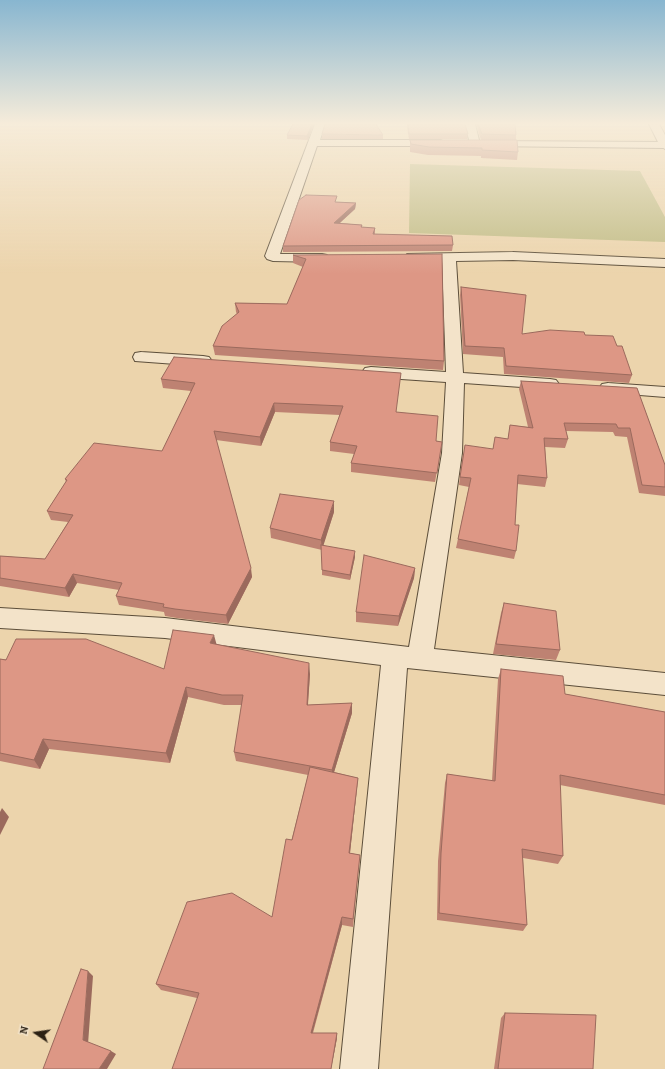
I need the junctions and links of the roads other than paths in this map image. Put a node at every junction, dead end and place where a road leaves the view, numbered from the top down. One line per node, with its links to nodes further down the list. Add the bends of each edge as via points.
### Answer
1 (302, 174): 4 (street, via 272,256)
2 (449, 256): 3 (street); 5 (street, via 513,256); 9 (street)
3 (401, 257)
4 (338, 258)
5 (665, 263)
6 (141, 357): 7 (street)
7 (219, 362)
8 (353, 371): 9 (street)
9 (455, 378): 10 (street); 14 (street, via 451,464)
10 (564, 385)
11 (595, 387): 12 (street)
12 (665, 392)
13 (0, 618): 14 (street, via 165,628)
14 (407, 657): 15 (street); 16 (street)
15 (665, 684)
16 (359, 1069)

